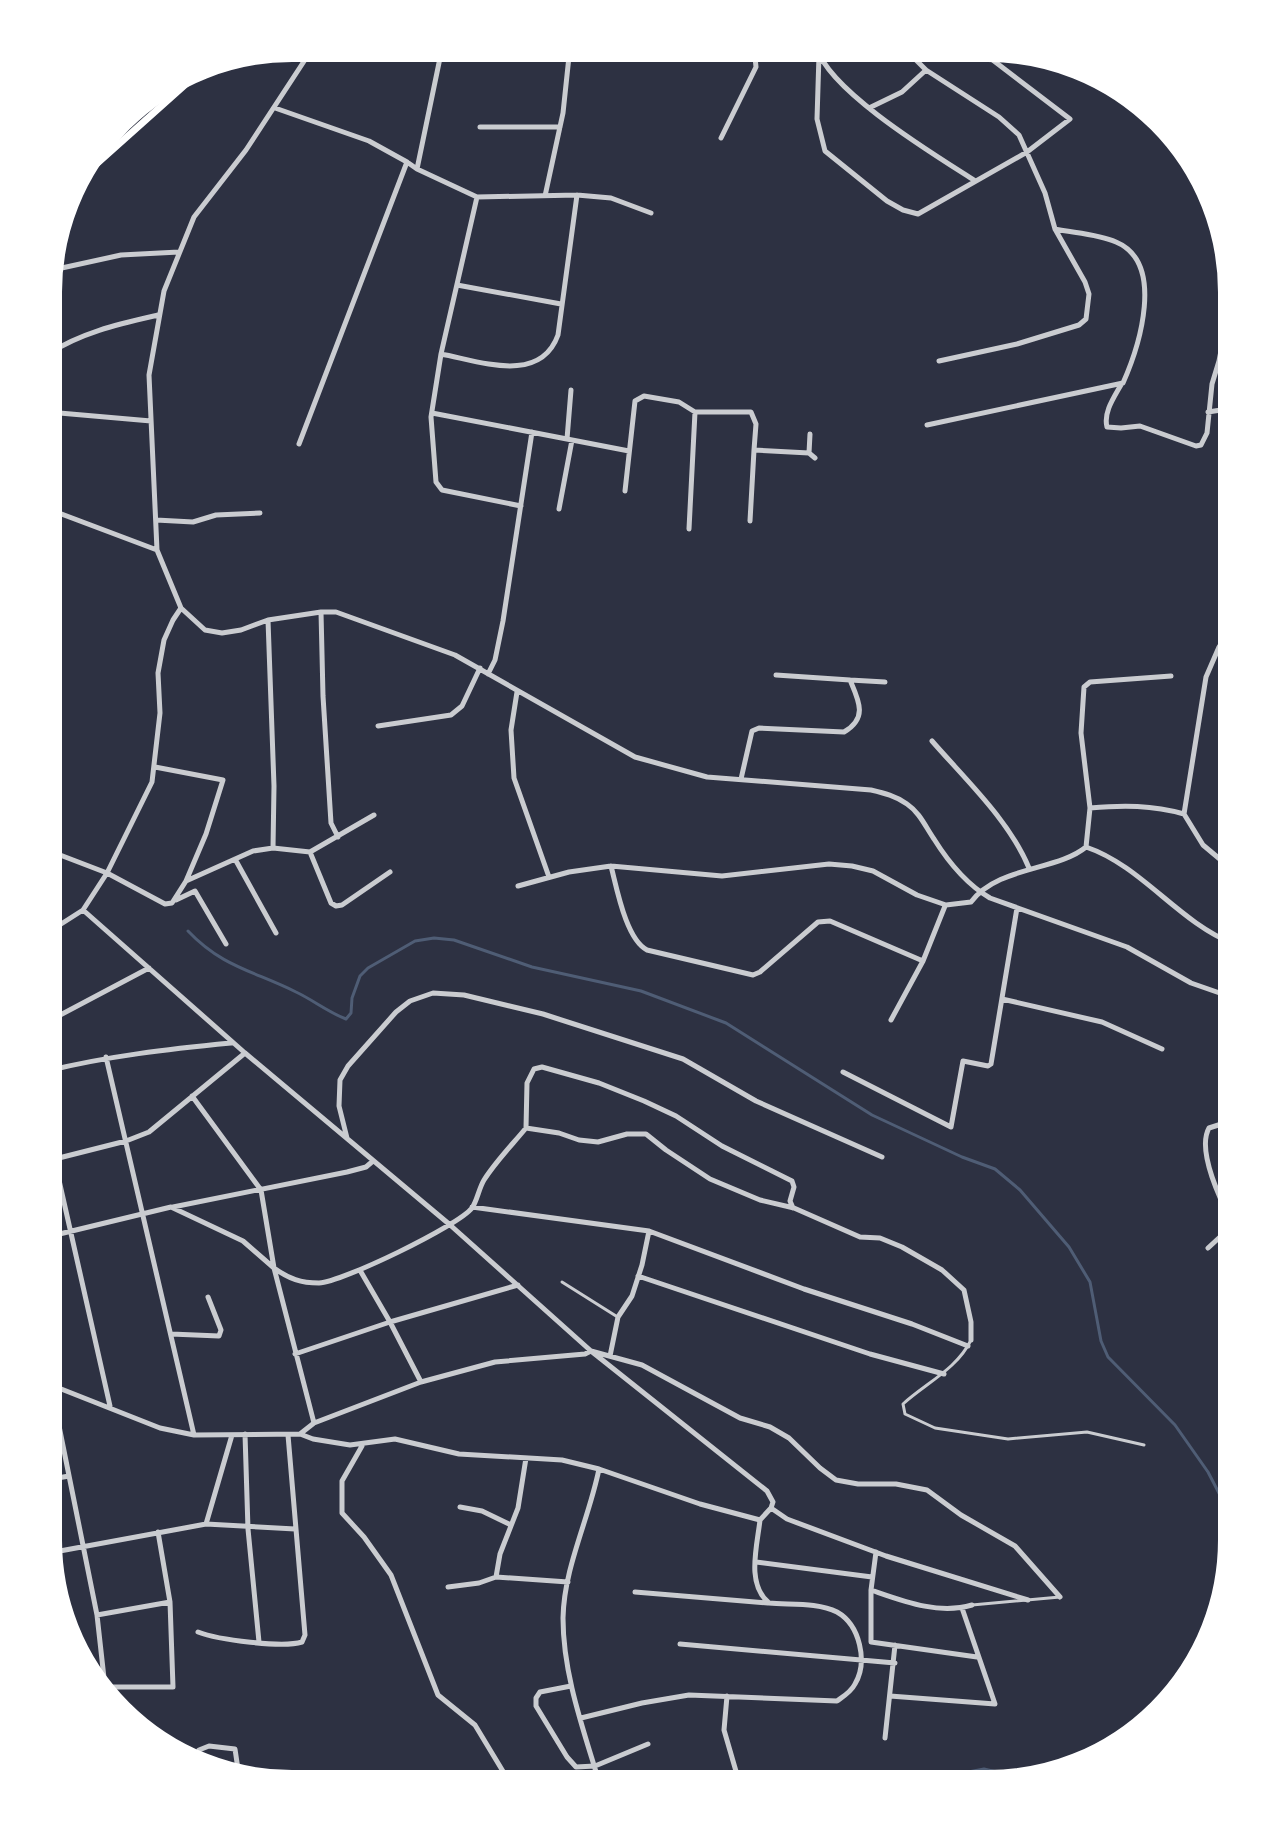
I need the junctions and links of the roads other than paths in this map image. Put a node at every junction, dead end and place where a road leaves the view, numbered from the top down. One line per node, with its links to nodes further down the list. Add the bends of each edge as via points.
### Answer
1 (305, 60): 11 (street)
2 (440, 60): 20 (street)
3 (568, 60): 14 (street)
4 (755, 60): 15 (street)
5 (818, 60): 21 (street, via 820,139 825,151 859,181 895,206 918,214)
6 (822, 60): 12 (street)
7 (916, 60): 9 (street)
8 (993, 60): 16 (street, via 1070,119)
9 (926, 70): 12 (street, via 902,92); 16 (street, via 999,117 1019,135)
10 (181, 89): 17 (main road)
11 (275, 108): 19 (street, via 369,141); 27 (street, via 194,217)
12 (869, 108): 21 (street)
13 (480, 127): 14 (street)
14 (560, 127): 23 (street)
15 (721, 138)
16 (1027, 152): 21 (street); 26 (street)
17 (105, 157): 18 (main road)
18 (101, 161)
19 (407, 162): 20 (street); 48 (street)
20 (417, 169): 24 (street)
21 (974, 180)
22 (577, 195): 23 (street); 25 (street, via 611,198); 30 (street)
23 (545, 196): 24 (street)
24 (477, 197): 29 (street)
25 (651, 213)
26 (1055, 229): 35 (street, via 1085,282 1086,319 1057,333); 36 (street, via 1118,242 1143,274 1142,327)
27 (179, 252): 28 (street, via 121,255); 31 (street)
28 (62, 268)
29 (457, 285): 30 (street); 33 (street)
30 (561, 304): 33 (street, via 554,346 527,364 513,368)
31 (158, 315): 32 (street, via 105,327); 43 (street, via 149,375)
32 (60, 346)
33 (441, 354): 42 (street)
34 (1220, 356): 40 (street)
35 (939, 361)
36 (1123, 383): 40 (street, via 1108,410 1107,427 1140,426 1196,446 1205,441); 44 (street)
37 (571, 390): 47 (street)
38 (1220, 410): 40 (street)
39 (695, 412): 49 (street, via 751,412 756,424); 50 (street, via 679,402 644,396 635,401); 60 (street)
40 (1208, 412)
41 (60, 413): 43 (street)
42 (432, 413): 45 (street); 54 (street, via 433,472 442,490)
43 (151, 421): 58 (street)
44 (927, 425)
45 (532, 432): 47 (street); 54 (street)
46 (810, 434): 51 (street)
47 (569, 440): 50 (street); 55 (street)
48 (299, 444)
49 (754, 450): 51 (street); 59 (street)
50 (629, 451): 53 (street)
51 (809, 453): 52 (street)
52 (815, 458)
53 (625, 491)
54 (521, 506): 67 (street, via 503,621)
55 (559, 509)
56 (260, 513): 58 (street, via 193,522)
57 (60, 514): 61 (street)
58 (156, 520): 61 (street)
59 (750, 521)
60 (689, 529)
61 (157, 550): 62 (street)
62 (181, 608): 64 (street, via 205,630 222,633); 75 (street, via 164,640 158,673)
63 (321, 612): 64 (street); 66 (street, via 336,612); 80 (street, via 331,823)
64 (268, 620): 82 (street)
65 (1220, 645): 78 (street, via 1206,677)
66 (480, 668): 67 (street); 73 (street, via 462,706 451,715)
67 (488, 674): 72 (street)
68 (776, 675): 70 (street)
69 (1171, 676): 77 (street, via 1090,682 1084,687 1081,733)
70 (850, 680): 71 (street); 76 (street, via 860,702 852,727 844,732 752,731)
71 (885, 682)
72 (517, 692): 76 (street, via 635,757 707,777); 91 (street, via 511,730 514,778)
73 (378, 726)
74 (932, 741): 88 (street, via 998,818)
75 (155, 767): 90 (street); 92 (street, via 223,780)
76 (741, 779): 94 (street, via 890,795 920,816 950,863)
77 (1090, 808): 78 (street, via 1133,805); 81 (street)
78 (1184, 814): 86 (street, via 1203,845)
79 (374, 815): 80 (street)
80 (338, 837): 83 (street)
81 (1086, 847): 88 (street); 101 (street, via 1108,855 1185,917)
82 (273, 848): 83 (street); 85 (street)
83 (310, 852): 89 (street, via 336,906)
84 (60, 855): 90 (street)
85 (235, 859): 92 (street); 100 (street)
86 (1220, 859)
87 (611, 866): 91 (street); 96 (street, via 722,876 808,865 852,866); 103 (street, via 626,921 647,950 753,975 818,922 830,921)
88 (1029, 868): 94 (street)
89 (390, 872)
90 (107, 873): 95 (street, via 157,902); 98 (street)
91 (549, 877): 93 (street)
92 (186, 881): 95 (street)
93 (518, 886)
94 (979, 891): 96 (street, via 971,902); 97 (street)
95 (172, 903): 102 (street, via 195,891)
96 (946, 905): 103 (street)
97 (1017, 908): 105 (street, via 1127,947); 106 (street)
98 (83, 910): 99 (street); 104 (street)
99 (60, 925)
100 (276, 933)
101 (1220, 936)
102 (226, 944)
103 (923, 961): 108 (street)
104 (149, 968): 107 (street); 109 (street)
105 (1220, 993)
106 (1002, 999): 110 (street, via 1102,1022); 114 (street, via 991,1064 963,1061 951,1127)
107 (60, 1015)
108 (891, 1020)
109 (233, 1043): 111 (street); 112 (street)
110 (1162, 1049)
111 (245, 1053): 115 (street); 118 (street)
112 (106, 1057): 113 (street); 119 (street)
113 (60, 1068)
114 (843, 1072)
115 (192, 1096): 119 (street, via 155,1127); 124 (street)
116 (1220, 1124): 125 (street, via 1206,1134)
117 (526, 1128): 127 (street, via 494,1165); 128 (street, via 598,1142 646,1134 710,1179); 128 (street, via 527,1083 534,1069 599,1083 676,1116 792,1181)
118 (347, 1139): 120 (street, via 339,1106 340,1080 348,1066 396,1012 433,993 543,1014 683,1059 756,1101); 122 (street)
119 (126, 1141): 121 (street); 129 (street)
120 (882, 1157)
121 (60, 1158)
122 (373, 1161): 124 (street, via 347,1172); 130 (street)
123 (60, 1185): 132 (street)
124 (261, 1190): 126 (street); 136 (street)
125 (1220, 1198)
126 (171, 1207): 129 (street); 136 (street, via 243,1241)
127 (472, 1207): 130 (street); 131 (street)
128 (794, 1208): 145 (street, via 860,1237 880,1238 942,1270 964,1290)
129 (143, 1214): 132 (street); 144 (street)
130 (449, 1224): 137 (street); 140 (street)
131 (649, 1231): 138 (street); 145 (street)
132 (71, 1232): 133 (street); 152 (street)
133 (60, 1234)
134 (1220, 1237): 135 (street)
135 (1208, 1248)
136 (274, 1268): 137 (street, via 288,1279 321,1283); 147 (street)
137 (361, 1272): 143 (street)
138 (638, 1276): 142 (street); 149 (street)
139 (562, 1282): 142 (lane)
140 (519, 1285): 143 (street); 146 (street)
141 (208, 1297): 144 (street, via 219,1336)
142 (618, 1317): 148 (street)
143 (390, 1322): 147 (street); 150 (street)
144 (171, 1334): 157 (street)
145 (970, 1343): 149 (lane)
146 (591, 1351): 148 (street); 150 (street, via 495,1362); 166 (street, via 767,1491)
147 (295, 1354): 153 (street)
148 (610, 1356): 184 (street, via 642,1365 740,1418 770,1427 836,1480 927,1490 1015,1546)
149 (944, 1374): 161 (lane, via 903,1404 905,1414 935,1428 1008,1439 1087,1432)
150 (421, 1382): 153 (street)
151 (60, 1388): 152 (street)
152 (110, 1407): 157 (street, via 160,1428)
153 (314, 1423): 155 (street)
154 (245, 1434): 158 (street); 159 (street); 171 (street)
155 (300, 1434): 159 (street); 160 (street)
156 (60, 1435): 164 (street)
157 (194, 1435): 158 (street)
158 (232, 1435): 169 (street)
159 (288, 1435): 172 (street)
160 (363, 1445): 162 (street, via 395,1439 459,1454); 209 (street, via 342,1481 342,1513 391,1575 438,1695 475,1725)
161 (1144, 1445)
162 (526, 1458): 163 (street); 170 (street)
163 (599, 1469): 168 (street); 180 (street)
164 (69, 1476): 165 (street); 174 (street)
165 (60, 1478)
166 (772, 1505): 168 (street); 176 (street, via 787,1519)
167 (460, 1507): 170 (street)
168 (760, 1520): 177 (street)
169 (206, 1524): 171 (street); 173 (street)
170 (511, 1525): 178 (street)
171 (248, 1529): 172 (street); 192 (street)
172 (295, 1529): 192 (street, via 305,1635 297,1644)
173 (158, 1532): 174 (street); 186 (street)
174 (85, 1546): 175 (street); 190 (street)
175 (60, 1551)
176 (876, 1552): 179 (street); 185 (street)
177 (756, 1562): 179 (street); 187 (street, via 757,1589)
178 (496, 1577): 180 (street); 181 (street)
179 (872, 1577): 182 (street)
180 (568, 1582): 199 (street, via 563,1617)
181 (448, 1587)
182 (871, 1590): 189 (street, via 918,1605); 194 (street, via 871,1642)
183 (635, 1592): 187 (street)
184 (1060, 1597): 185 (lane)
185 (1028, 1600): 188 (lane)
186 (170, 1602): 190 (street); 200 (street, via 173,1687)
187 (769, 1603): 196 (street, via 836,1612 853,1627)
188 (972, 1605): 189 (street)
189 (962, 1608): 195 (street)
190 (97, 1615): 198 (street)
191 (198, 1632): 192 (street)
192 (259, 1642)
193 (680, 1644): 196 (street)
194 (895, 1645): 195 (street); 197 (street)
195 (977, 1657): 202 (street, via 995,1704)
196 (860, 1659): 197 (street); 201 (street, via 858,1680 837,1701)
197 (895, 1663): 202 (street)
198 (104, 1675)
199 (571, 1686): 203 (street); 208 (street, via 540,1692 536,1706 576,1767)
200 (113, 1687)
201 (727, 1696): 203 (street, via 667,1698); 211 (street, via 725,1742)
202 (890, 1696): 204 (street)
203 (581, 1718): 208 (street)
204 (885, 1738)
205 (648, 1744): 208 (street)
206 (199, 1750): 207 (street, via 235,1749)
207 (237, 1765)
208 (595, 1766): 210 (street)
209 (503, 1772)
210 (597, 1772)
211 (735, 1772)

